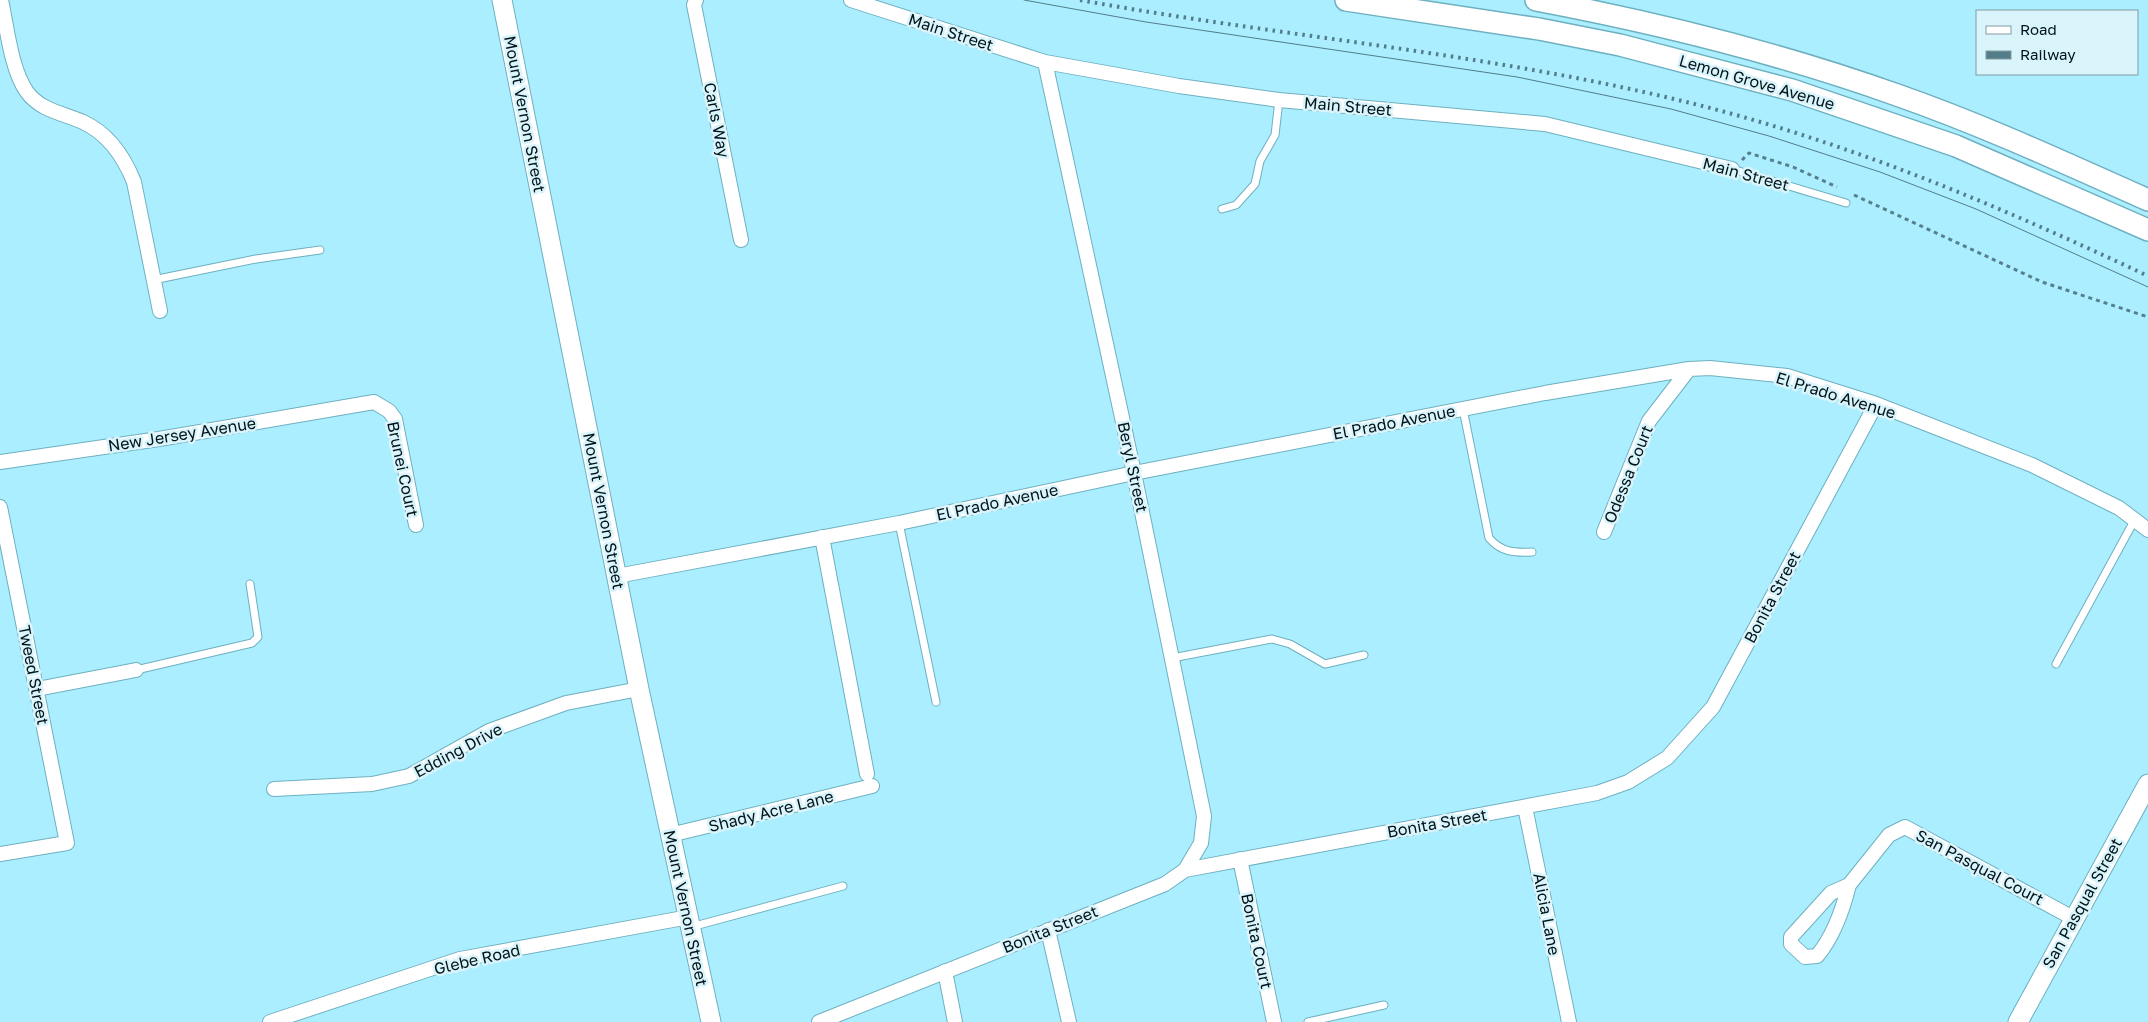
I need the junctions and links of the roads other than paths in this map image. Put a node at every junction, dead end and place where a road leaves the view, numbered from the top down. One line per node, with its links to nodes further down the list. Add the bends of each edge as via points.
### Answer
1 (2, 0): 18 (street, via 18,74 28,94 47,109 83,122 103,135 121,155 134,182)
2 (502, 0): 34 (street, Mount Vernon Street)
3 (696, 0): 16 (street, Carls Way, via 694,5)
4 (851, 0): 7 (street, Main Street)
5 (1346, 0): 11 (main road, Lemon Grove Avenue, via 1538,29 1702,65 1863,113 1956,146)
6 (1536, 0): 9 (main road, Lemon Grove Avenue, via 1693,33 1810,66 1898,95)
7 (1045, 62): 8 (street, Main Street); 25 (street, Beryl Street)
8 (1279, 100): 10 (street, Main Street, via 1546,124); 14 (lane, via 1274,135 1260,161 1255,184 1236,205)
9 (2029, 147): 11 (main road); 12 (main road, Lemon Grove Avenue)
10 (1732, 169): 13 (lane, Main Street)
11 (2018, 173): 15 (main road, Lemon Grove Avenue)
12 (2148, 200)
13 (1846, 203)
14 (1222, 209)
15 (2148, 230)
16 (742, 240)
17 (320, 250): 18 (lane)
18 (153, 280): 19 (street)
19 (160, 311)
20 (1689, 369): 22 (street, El Prado Avenue, via 1787,376); 23 (street, El Prado Avenue); 31 (street, Odessa Court, via 1649,421)
21 (363, 404): 24 (street, New Jersey Avenue); 29 (street, Brunei Court, via 374,402 390,411 395,419)
22 (1876, 404): 27 (street, El Prado Avenue, via 2032,465 2119,508); 45 (street, Bonita Street, via 1713,707 1667,758 1628,782 1597,793)
23 (1463, 409): 25 (street, El Prado Avenue); 33 (lane, via 1489,538 1496,547 1513,553)
24 (0, 462)
25 (1134, 473): 28 (street, El Prado Avenue); 37 (street, Beryl Street)
26 (0, 507): 41 (street, Tweed Street)
27 (2134, 522): 30 (street, El Prado Avenue); 38 (lane)
28 (899, 523): 32 (street, El Prado Avenue); 42 (lane)
29 (416, 525)
30 (2148, 530)
31 (1604, 532)
32 (822, 537): 34 (street, El Prado Avenue); 46 (street, Shady Acre Lane, via 870,780)
33 (1532, 552)
34 (617, 576): 40 (street, Mount Vernon Street)
35 (250, 584): 39 (lane, via 258,637 252,643)
36 (1364, 654): 37 (lane, via 1325,664 1290,644 1272,639)
37 (1172, 658): 49 (street, Beryl Street, via 1204,816 1201,843)
38 (2056, 664)
39 (136, 670): 41 (street)
40 (638, 689): 44 (street, Edding Drive, via 566,704 489,731 409,776 372,784); 46 (street, Mount Vernon Street)
41 (37, 690): 47 (street, Tweed Street, via 67,843)
42 (936, 702)
43 (2148, 784): 52 (street, San Pasqual Street)
44 (274, 789)
45 (1526, 807): 48 (street, Bonita Street); 64 (street, Alicia Lane)
46 (670, 835): 53 (street, Mount Vernon Street)
47 (0, 854)
48 (1240, 859): 49 (street, Bonita Street); 62 (street, Bonita Court)
49 (1185, 870): 54 (street, Bonita Street, via 1165,884)
50 (1848, 885): 50 (street, San Pasqual Court, via 1831,893 1791,937 1791,944 1804,957 1817,956 1826,946 1845,901); 52 (street, San Pasqual Court, via 1889,835 1905,827)
51 (843, 886): 53 (lane)
52 (2073, 918): 65 (street, San Pasqual Street)
53 (689, 922): 57 (street, Glebe Road, via 460,959); 58 (street, Mount Vernon Street)
54 (1048, 930): 55 (street, Bonita Street); 61 (street)
55 (944, 971): 59 (street, Bonita Street); 60 (street)
56 (1384, 1005): 63 (lane)
57 (270, 1022)
58 (711, 1022)
59 (819, 1022)
60 (955, 1022)
61 (1069, 1022)
62 (1274, 1022)
63 (1308, 1022)
64 (1569, 1022)
65 (2018, 1022)

